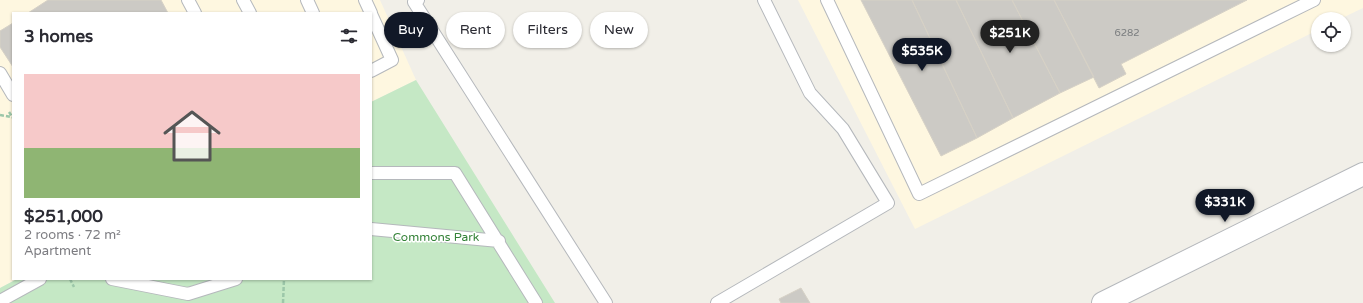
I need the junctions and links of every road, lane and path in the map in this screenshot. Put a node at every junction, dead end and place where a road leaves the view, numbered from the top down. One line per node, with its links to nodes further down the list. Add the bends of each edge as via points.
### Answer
1 (188, 0): 9 (lane)
2 (243, 0): 10 (lane)
3 (307, 0): 11 (lane)
4 (365, 0): 12 (lane)
5 (418, 0): 34 (lane, via 414,2)
6 (764, 0): 35 (lane, via 810,93 843,129 888,203)
7 (827, 0): 8 (lane, via 919,194)
8 (1314, 0)
9 (194, 12)
10 (249, 12)
11 (313, 12)
12 (370, 12)
13 (372, 16): 14 (lane, via 392,60)
14 (372, 70)
15 (0, 73): 16 (lane)
16 (12, 92)
17 (0, 115): 18 (path)
18 (12, 117)
19 (372, 173): 22 (lane, via 455,173)
20 (1363, 174): 36 (street)
21 (372, 229): 22 (lane)
22 (499, 241): 33 (lane)
23 (38, 280): 31 (lane)
24 (70, 280): 30 (path)
25 (117, 280): 29 (lane)
26 (147, 280): 29 (lane)
27 (233, 280): 29 (lane, via 188,294)
28 (284, 280): 32 (path)
29 (137, 284)
30 (74, 287)
31 (0, 301)
32 (283, 303)
33 (536, 303)
34 (606, 303)
35 (717, 303)
36 (1103, 303)

